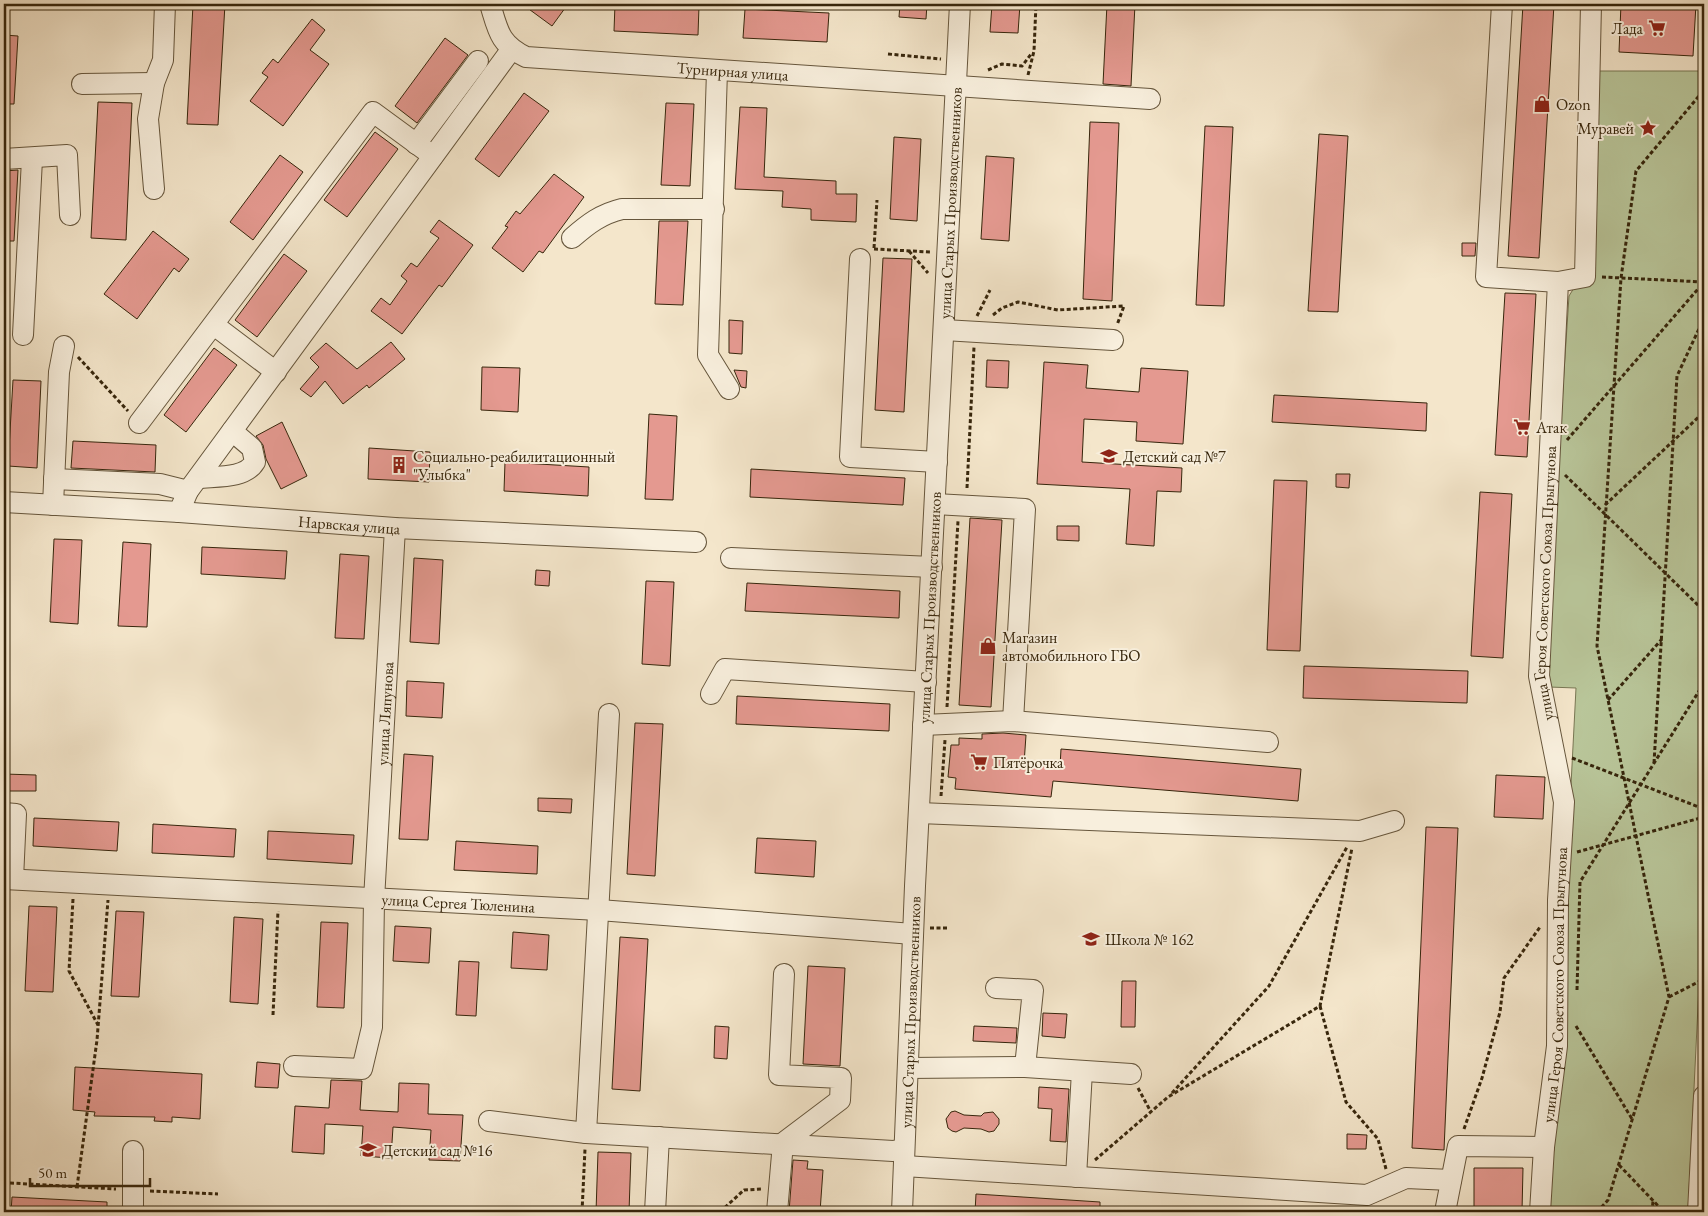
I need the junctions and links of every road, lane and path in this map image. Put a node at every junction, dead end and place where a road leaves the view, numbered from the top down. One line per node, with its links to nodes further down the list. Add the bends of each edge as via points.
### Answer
1 (164, 4): 14 (street, via 163,60)
2 (490, 4): 7 (street, via 502,39)
3 (960, 4): 13 (street, улица Старых Производственников)
4 (1036, 4): 8 (path)
5 (1502, 4): 34 (street, via 1486,277)
6 (1592, 4): 32 (street)
7 (511, 50): 12 (street, Турнирная улица, via 526,57); 20 (street)
8 (1034, 51): 13 (path, via 1022,66 1002,64); 17 (path)
9 (888, 54): 10 (path)
10 (941, 59)
11 (478, 61): 19 (street)
12 (718, 71): 13 (street, Турнирная улица); 25 (street)
13 (956, 82): 17 (street, Турнирная улица); 42 (street, улица Старых Производственников)
14 (154, 83): 15 (street); 23 (street, via 148,119)
15 (82, 84)
16 (1704, 90): 33 (path, via 1636,170)
17 (1024, 91): 18 (street, Турнирная улица)
18 (1150, 99)
19 (416, 144): 20 (street); 40 (street, via 373,112)
20 (433, 156): 46 (street)
21 (32, 159): 22 (street); 26 (street, via 67,155); 43 (street)
22 (4, 160)
23 (154, 189)
24 (876, 200): 30 (path)
25 (714, 209): 27 (street, via 622,209 592,221); 48 (street, via 708,355)
26 (70, 215)
27 (572, 238)
28 (909, 251): 29 (path); 30 (path); 31 (path)
29 (931, 252)
30 (867, 254): 54 (street, via 850,457)
31 (930, 274)
32 (1585, 277): 33 (path); 34 (street)
33 (1621, 278): 35 (path); 47 (path)
34 (1558, 282): 53 (street, улица Героя Советского Союза Прыгунова)
35 (1704, 282): 47 (path)
36 (990, 290): 41 (path, via 975,321)
37 (1124, 306): 38 (path, via 1058,310 1018,302)
38 (991, 316)
39 (1704, 318): 52 (path, via 1678,376)
40 (214, 325): 46 (street); 50 (street)
41 (979, 325): 42 (street); 44 (street); 61 (path, via 968,484)
42 (944, 330): 54 (street, улица Старых Производственников)
43 (24, 335)
44 (1113, 340)
45 (64, 346): 55 (street, via 59,372)
46 (276, 372): 51 (street)
47 (1613, 387): 53 (path); 60 (path)
48 (729, 389)
49 (1704, 412): 52 (path)
50 (139, 423)
51 (232, 431): 56 (street); 56 (street, via 252,448 255,462 251,469)
52 (1674, 440): 60 (path); 68 (path)
53 (1550, 460): 63 (path); 80 (street, улица Героя Советского Союза Прыгунова, via 1539,676)
54 (937, 462): 58 (street, улица Старых Производственников)
55 (54, 479): 56 (street); 59 (street)
56 (193, 485): 62 (street)
57 (4, 502): 59 (street, Нарвская улица)
58 (935, 504): 61 (street); 67 (street, улица Старых Производственников)
59 (53, 505): 62 (street, Нарвская улица)
60 (1605, 505): 63 (path)
61 (962, 506): 76 (street, via 1025,509); 77 (path, via 958,518)
62 (179, 512): 64 (street, Нарвская улица)
63 (1604, 514): 68 (path); 74 (path, via 1597,646)
64 (395, 528): 65 (street, Нарвская улица); 98 (street, улица Ляпунова)
65 (696, 542)
66 (731, 558): 67 (street)
67 (932, 568): 71 (street, улица Старых Производственников)
68 (1666, 574): 69 (path); 70 (path)
69 (1704, 611)
70 (1662, 638): 74 (path); 81 (path)
71 (926, 682): 73 (street, via 725,669); 78 (street, улица Старых Производственников)
72 (1704, 683): 81 (path)
73 (711, 694)
74 (1608, 700): 82 (path)
75 (609, 714): 99 (street)
76 (1013, 720): 77 (street); 79 (street)
77 (946, 724): 78 (street); 87 (path, via 942,795)
78 (924, 725): 87 (street, улица Старых Производственников)
79 (1268, 742)
80 (1554, 750): 82 (path); 93 (street, улица Героя Советского Союза Прыгунова, via 1564,802)
81 (1654, 764): 83 (path)
82 (1624, 778): 83 (path); 84 (path)
83 (1642, 785): 84 (path); 85 (path)
84 (1629, 804): 91 (path); 92 (path)
85 (1704, 809)
86 (4, 813): 94 (street, via 16,814)
87 (926, 813): 90 (street); 102 (street, улица Старых Производственников)
88 (1704, 817): 91 (path)
89 (1394, 821): 90 (street)
90 (1355, 831): 108 (path); 118 (path, via 1269,986)
91 (1636, 836): 92 (path); 106 (path)
92 (1604, 845): 93 (path); 107 (path, via 1580,882)
93 (1561, 857): 126 (street, улица Героя Советского Союза Прыгунова, via 1557,1046)
94 (9, 879): 95 (street, улица Сергея Тюленина)
95 (74, 883): 96 (street, улица Сергея Тюленина); 111 (path, via 69,972)
96 (109, 885): 97 (street, улица Сергея Тюленина); 111 (path)
97 (279, 894): 98 (street, улица Сергея Тюленина); 109 (path)
98 (374, 900): 99 (street, улица Сергея Тюленина); 112 (street, улица Ляпунова, via 372,1027 362,1069)
99 (599, 910): 102 (street, улица Сергея Тюленина); 122 (street)
100 (928, 918): 102 (path)
101 (1542, 924): 125 (path, via 1504,978 1500,1012 1482,1078)
102 (921, 936): 114 (street, улица Старых Производственников)
103 (784, 974): 124 (street, via 779,1075 841,1078 840,1100)
104 (1704, 979): 106 (path)
105 (996, 988): 113 (street, via 1033,990)
106 (1669, 997): 120 (path)
107 (1577, 998)
108 (1320, 1006): 118 (path); 132 (path, via 1346,1102 1378,1139)
109 (274, 1015)
110 (1576, 1017): 120 (path, via 1576,1026)
111 (98, 1026): 133 (path)
112 (294, 1066)
113 (1026, 1067): 114 (street); 115 (street)
114 (908, 1068): 128 (street, улица Старых Производственников)
115 (1082, 1071): 116 (street); 130 (street)
116 (1131, 1074): 119 (path)
117 (1704, 1096): 147 (street)
118 (1168, 1097): 119 (path)
119 (1151, 1112): 130 (path)
120 (1632, 1120): 129 (path)
121 (489, 1121): 122 (street)
122 (586, 1133): 123 (street); 137 (path)
123 (659, 1137): 124 (street); 138 (street)
124 (783, 1143): 128 (street, via 893,1151); 134 (street)
125 (1458, 1146): 126 (street); 131 (street)
126 (1544, 1147): 143 (street, улица Героя Советского Союза Прыгунова)
127 (134, 1151): 136 (street)
128 (904, 1158): 130 (street); 141 (street, улица Старых Производственников)
129 (1619, 1164): 135 (path); 144 (path, via 1608,1200)
130 (1076, 1176): 132 (street, via 1367,1195)
131 (1451, 1180): 132 (street, via 1406,1178); 142 (street)
132 (1390, 1185)
133 (77, 1187)
134 (779, 1189): 139 (path, via 744,1190); 140 (street)
135 (1653, 1200): 145 (path); 146 (path)
136 (133, 1212)
137 (582, 1212)
138 (655, 1212)
139 (720, 1212)
140 (776, 1212)
141 (902, 1212)
142 (1445, 1212)
143 (1540, 1212)
144 (1596, 1212)
145 (1652, 1212)
146 (1664, 1212)
147 (1698, 1212)

